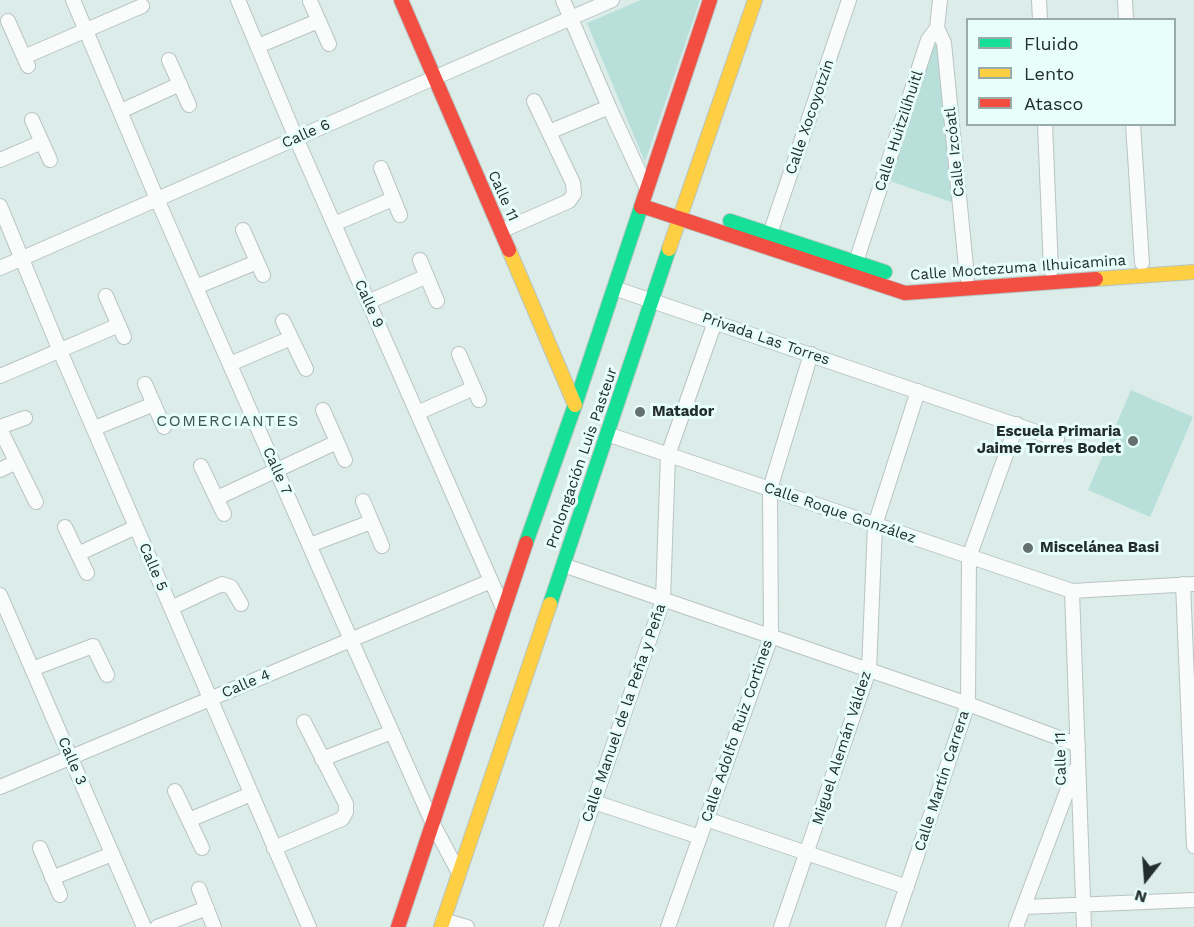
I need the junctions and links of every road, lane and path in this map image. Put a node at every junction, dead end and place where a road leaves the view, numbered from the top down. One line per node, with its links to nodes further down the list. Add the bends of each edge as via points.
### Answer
1 (72, 0): 20 (street, Calle 7)
2 (238, 0): 22 (street, Calle 9)
3 (401, 0): 24 (main road, Calle 11)
4 (563, 0): 14 (street)
5 (612, 0): 14 (street, Calle 6)
6 (710, 0): 39 (main road, Prolongación Luis Pasteur)
7 (755, 0): 43 (main road, Prolongación Luis Pasteur)
8 (849, 0): 48 (street, Calle Xocoyotzin)
9 (940, 0): 19 (street, Calle Huitzilíhuitl)
10 (1039, 0): 15 (street)
11 (1125, 0): 16 (street)
12 (310, 1): 18 (street)
13 (143, 8): 20 (street)
14 (571, 18): 24 (street, Calle 6); 28 (street)
15 (1040, 18)
16 (1126, 18)
17 (8, 21): 20 (street, via 26,61)
18 (318, 21): 21 (street); 22 (street)
19 (937, 28): 52 (street, Calle Huitzilíhuitl, via 928,40); 58 (street, Calle Izcóatl, via 944,43)
20 (85, 31): 29 (street, Calle 7)
21 (329, 44)
22 (258, 46): 34 (street, Calle 9)
23 (169, 60): 25 (street)
24 (434, 78): 34 (street, Calle 6); 47 (main road, Calle 11)
25 (180, 84): 27 (street); 29 (street)
26 (534, 101): 33 (street)
27 (189, 105)
28 (609, 107): 33 (street); 39 (street)
29 (121, 111): 40 (street, Calle 7)
30 (32, 120): 35 (street)
31 (1045, 126): 55 (street)
32 (1133, 126): 53 (street)
33 (549, 132): 47 (street, via 573,183 574,194 568,201)
34 (296, 138): 40 (street, Calle 6); 45 (street, Calle 9)
35 (42, 142): 36 (street); 37 (street)
36 (0, 160)
37 (50, 160)
38 (381, 168): 41 (street)
39 (645, 196): 43 (main road, Calle Moctezuma Ilhuicamina); 60 (main road, Prolongación Luis Pasteur)
40 (157, 199): 49 (street, Calle 6); 59 (street, Calle 7)
41 (393, 199): 44 (street); 45 (street)
42 (0, 206): 49 (street, Calle 5)
43 (682, 213): 48 (main road, Calle Moctezuma Ilhuicamina); 56 (main road, Calle Moctezuma Ilhuicamina, via 905,293); 63 (main road, Prolongación Luis Pasteur)
44 (400, 215)
45 (334, 224): 64 (street, Calle 9)
46 (243, 230): 59 (street, via 260,268)
47 (501, 231): 77 (main road, Calle 11)
48 (770, 234): 52 (main road, Calle Moctezuma Ilhuicamina)
49 (21, 259): 54 (street, Calle 6); 68 (street, Calle 5)
50 (1194, 259): 53 (main road, Calle Moctezuma Ilhuicamina)
51 (420, 260): 57 (street)
52 (856, 262): 58 (main road, Calle Moctezuma Ilhuicamina, via 906,280)
53 (1142, 263): 55 (main road, Calle Moctezuma Ilhuicamina)
54 (0, 268)
55 (1051, 270): 58 (main road, Calle Moctezuma Ilhuicamina)
56 (1194, 272)
57 (427, 276): 62 (street); 64 (street)
58 (967, 277)
59 (196, 287): 71 (street, Calle 7)
60 (614, 288): 63 (street, Privada Las Torres); 77 (main road, Prolongación Luis Pasteur)
61 (106, 296): 68 (street, via 122,331)
62 (437, 301)
63 (652, 301): 66 (street, Privada Las Torres); 85 (main road, Prolongación Luis Pasteur)
64 (368, 302): 79 (street, Calle 9)
65 (283, 321): 67 (street)
66 (715, 322): 70 (street, Privada Las Torres); 88 (street, Calle Manuel de la Peña y Peña)
67 (291, 338): 71 (street); 72 (street)
68 (60, 351): 73 (street); 84 (street, Calle 5)
69 (459, 354): 79 (street, via 477,394)
70 (811, 354): 75 (street, Privada Las Torres); 94 (street, Calle Adolfo Ruiz Cortines)
71 (230, 364): 93 (street, Calle 7)
72 (306, 369)
73 (2, 380)
74 (145, 384): 76 (street)
75 (918, 391): 81 (street, Privada Las Torres); 100 (street, Miguel Alemán Váldez)
76 (154, 404): 82 (street); 84 (street)
77 (575, 405): 116 (main road, Prolongación Luis Pasteur)
78 (323, 410): 87 (street)
79 (417, 412): 109 (street, Calle 9)
80 (25, 418): 83 (street)
81 (1017, 424): 86 (street, Privada Las Torres); 106 (street, Calle Martín Carrera)
82 (164, 427)
83 (0, 428): 90 (street)
84 (95, 428): 101 (street, Calle 5)
85 (607, 434): 88 (street, Calle Roque González); 107 (main road, Prolongación Luis Pasteur)
86 (1057, 439)
87 (337, 442): 89 (street); 93 (street)
88 (668, 455): 94 (street, Calle Roque González); 113 (street, Calle Manuel de la Peña y Peña)
89 (345, 460)
90 (16, 462): 92 (street); 97 (street)
91 (201, 466): 95 (street)
92 (0, 470)
93 (277, 471): 95 (street); 103 (street, Calle 7)
94 (770, 489): 100 (street, Calle Roque González); 117 (street, Calle Adolfo Ruiz Cortines)
95 (217, 498): 98 (street)
96 (363, 501): 99 (street)
97 (36, 502)
98 (224, 514)
99 (371, 522): 103 (street); 104 (street)
100 (875, 525): 106 (street, Calle Roque González); 120 (street, Miguel Alemán Váldez)
101 (136, 527): 105 (street); 115 (street, Calle 5)
102 (65, 528): 105 (street)
103 (310, 545): 118 (street, Calle 7)
104 (382, 546)
105 (78, 554): 108 (street)
106 (969, 556): 111 (street, Calle Roque González); 123 (street, Calle Martín Carrera)
107 (563, 565): 113 (street); 144 (main road, Prolongación Luis Pasteur)
108 (87, 573)
109 (491, 581): 116 (street, Calle 9); 118 (street, Calle 4)
110 (1189, 584): 111 (street); 138 (street)
111 (1072, 591): 126 (street, Calle 11)
112 (0, 595): 119 (street, Calle 3)
113 (663, 600): 117 (street); 133 (street, Calle Manuel de la Peña y Peña)
114 (241, 604): 115 (street, via 231,587 222,584)
115 (171, 608): 122 (street, Calle 5)
116 (503, 608): 136 (main road, Prolongación Luis Pasteur)
117 (771, 636): 120 (street); 134 (street, Calle Adolfo Ruiz Cortines)
118 (351, 640): 122 (street, Calle 4); 125 (street, Calle 7)
119 (32, 669): 121 (street, via 93,646); 127 (street, Calle 3)
120 (869, 670): 123 (street); 142 (street, Miguel Alemán Váldez)
121 (107, 675)
122 (210, 699): 127 (street, Calle 4); 132 (street, Calle 5)
123 (968, 704): 126 (street); 146 (street, Calle Martín Carrera)
124 (304, 722): 128 (street)
125 (392, 732): 128 (street); 136 (street, Calle 7)
126 (1078, 745): 129 (street, Calle 11)
127 (71, 758): 130 (street, Calle 4); 143 (street, Calle 3)
128 (322, 759): 141 (street, via 346,804 346,812 342,819)
129 (1077, 762): 150 (street, Calle 11); 151 (street)
130 (0, 787)
131 (175, 791): 135 (street)
132 (251, 794): 135 (street); 141 (street, Calle 5)
133 (594, 802): 137 (street); 160 (street, Calle Manuel de la Peña y Peña)
134 (706, 819): 137 (street, Calle Adolfo Ruiz Cortines); 142 (street)
135 (189, 820): 140 (street)
136 (433, 824): 144 (street, Calle 7); 158 (main road, Prolongación Luis Pasteur)
137 (700, 837): 161 (street, Calle Adolfo Ruiz Cortines)
138 (1194, 846)
139 (40, 848): 145 (street)
140 (202, 848)
141 (274, 848): 157 (street, Calle 5)
142 (807, 853): 146 (street); 162 (street, Miguel Alemán Váldez)
143 (112, 854): 145 (street); 154 (street, Calle 3)
144 (459, 873): 153 (main road, Prolongación Luis Pasteur)
145 (52, 878): 148 (street)
146 (907, 887): 163 (street, Calle Martín Carrera)
147 (199, 889): 152 (street)
148 (60, 895)
149 (1194, 900): 150 (street)
150 (1082, 906): 151 (street); 165 (street, Calle 11)
151 (1024, 907): 164 (street)
152 (207, 908): 155 (street); 156 (street)
153 (442, 923): 159 (street)
154 (144, 927)
155 (157, 927)
156 (214, 927)
157 (309, 927)
158 (398, 927)
159 (467, 927)
160 (551, 927)
161 (668, 927)
162 (781, 927)
163 (893, 927)
164 (1016, 927)
165 (1084, 927)

